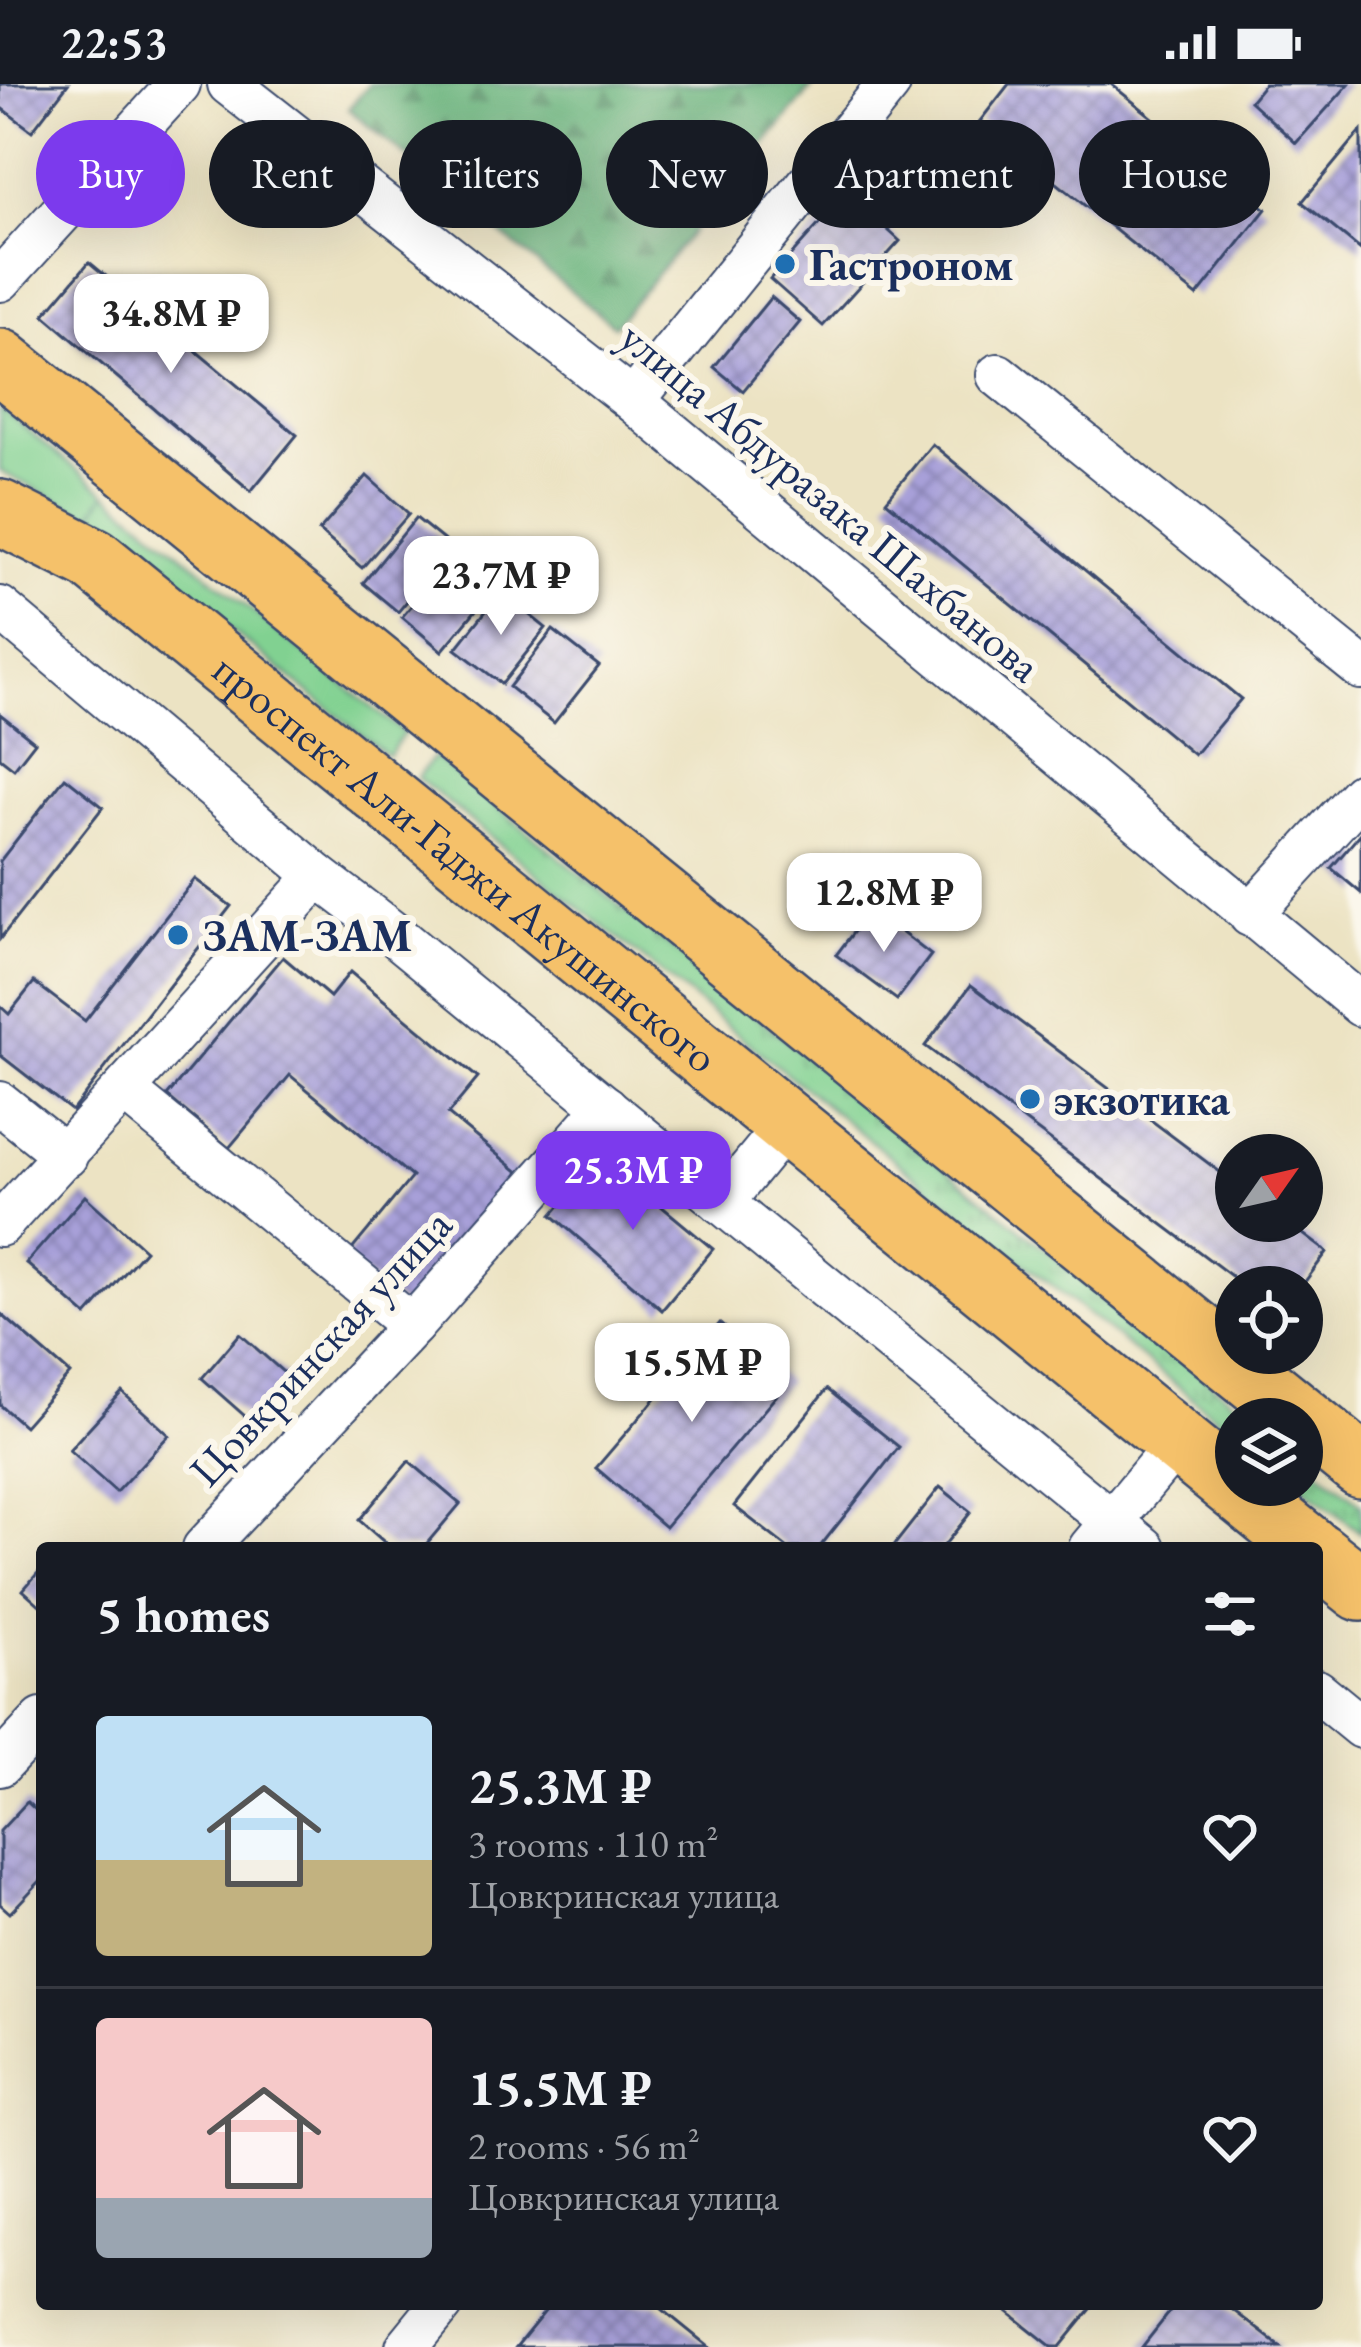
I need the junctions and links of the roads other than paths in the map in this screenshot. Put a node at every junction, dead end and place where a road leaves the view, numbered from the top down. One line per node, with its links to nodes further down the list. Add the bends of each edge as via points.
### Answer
1 (179, 84): 4 (street)
2 (229, 84): 7 (street, улица Абдуразака Шахбанова)
3 (889, 84): 7 (street)
4 (0, 280)
5 (0, 361): 11 (highway, проспект Али-Гаджи Акушинского)
6 (998, 375): 10 (street)
7 (633, 401): 15 (street, улица Абдуразака Шахбанова)
8 (0, 512): 12 (highway, проспект Али-Гаджи Акушинского, via 93,559)
9 (0, 608): 14 (street)
10 (1361, 668)
11 (424, 706): 12 (highway, via 410,760); 26 (highway, проспект Али-Гаджи Акушинского)
12 (364, 780): 20 (highway, проспект Али-Гаджи Акушинского)
13 (1361, 794): 15 (street)
14 (318, 876): 17 (street); 19 (street)
15 (1250, 915): 16 (street, улица Абдуразака Шахбанова)
16 (1361, 1005)
17 (124, 1090): 21 (street); 24 (street)
18 (0, 1103): 21 (street)
19 (606, 1107): 22 (street); 24 (street, Цовкринская улица)
20 (787, 1124): 22 (street); 25 (highway, проспект Али-Гаджи Акушинского)
21 (66, 1156): 23 (street)
22 (722, 1203): 27 (street)
23 (0, 1225)
24 (412, 1326): 28 (street, Цовкринская улица)
25 (1177, 1443): 27 (street); 29 (highway, проспект Али-Гаджи Акушинского)
26 (1361, 1466)
27 (1116, 1539)
28 (210, 1542)
29 (1301, 1542)
30 (1323, 1560): 31 (highway)
31 (1361, 1589)
32 (1323, 1695): 34 (street)
33 (36, 1726): 35 (street)
34 (1361, 1727)
35 (0, 1765)
36 (437, 2310): 37 (street)
37 (407, 2347)

